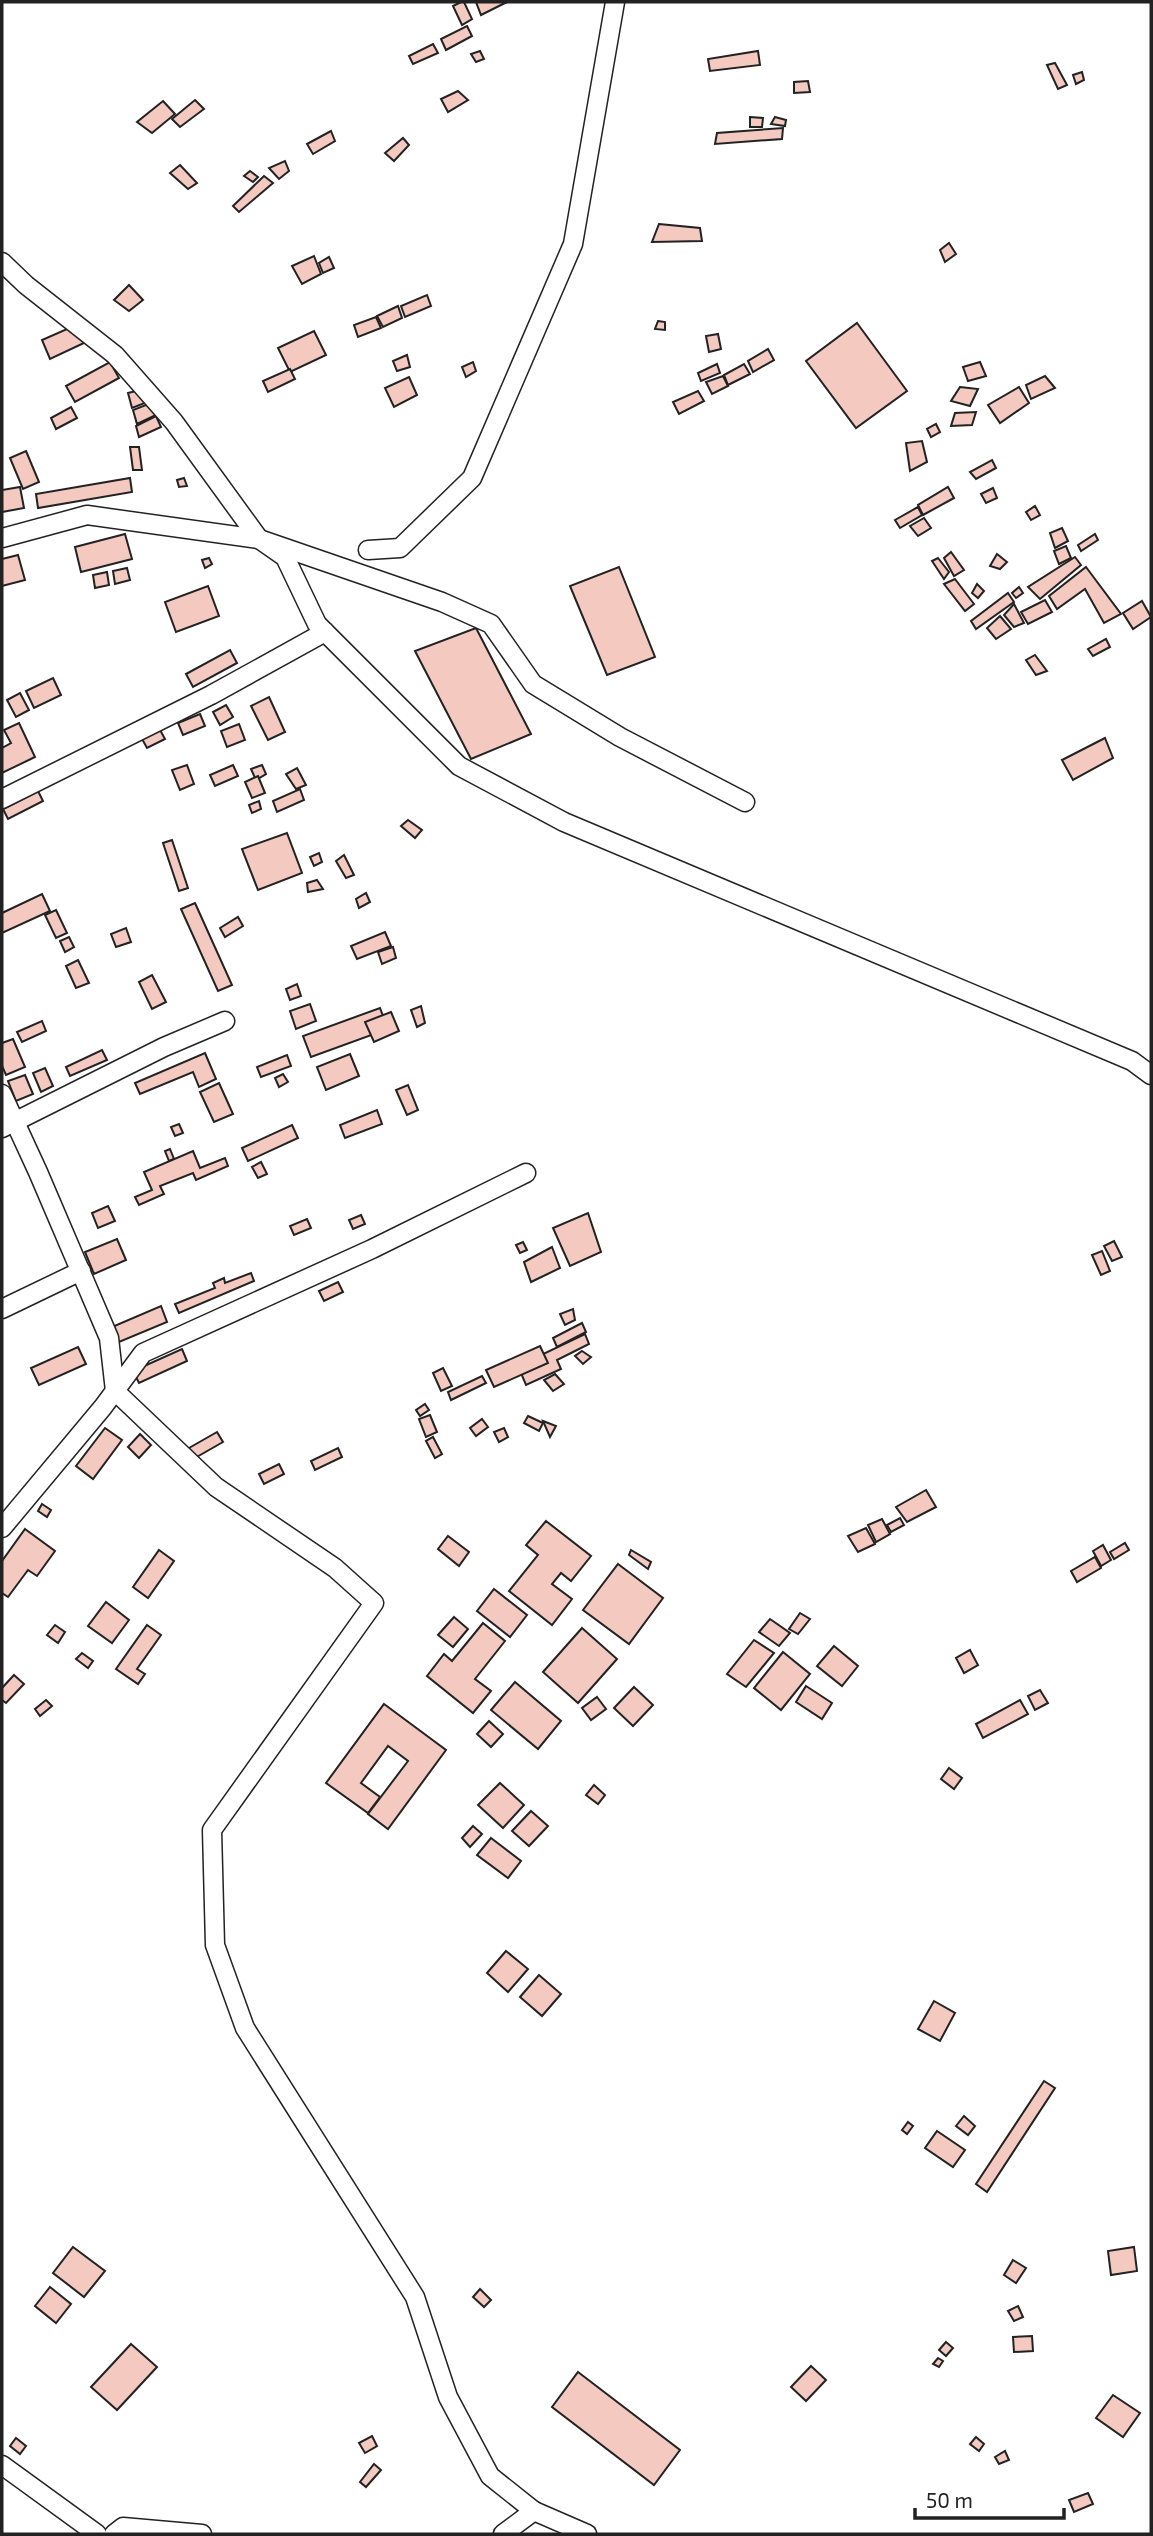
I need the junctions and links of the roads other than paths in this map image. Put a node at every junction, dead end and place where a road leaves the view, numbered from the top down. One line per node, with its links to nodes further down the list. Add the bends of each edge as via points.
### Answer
1 (615, 2): 5 (street, via 573,244 472,478 400,548)
2 (2, 262): 4 (street, via 115,355 174,422)
3 (2, 538): 4 (street, via 87,515)
4 (259, 539): 6 (street, via 285,557); 8 (street, via 442,602 491,624 533,684 620,737)
5 (368, 550)
6 (325, 632): 7 (street, via 211,695); 10 (street, via 459,765 564,822 1132,1061)
7 (2, 799)
8 (745, 802)
9 (225, 1021): 12 (street)
10 (1151, 1075)
11 (2, 1094): 12 (street)
12 (8, 1124): 14 (street)
13 (526, 1172): 16 (street, via 372,1249 143,1353)
14 (81, 1271): 15 (street); 16 (street, via 109,1338)
15 (2, 1309)
16 (115, 1391): 17 (street); 19 (street, via 216,1487 335,1568 374,1603 212,1830 215,1945 245,2028 415,2297 448,2397 490,2476)
17 (2, 1528)
18 (2, 2465): 20 (street)
19 (534, 2511): 23 (street); 24 (street)
20 (97, 2534)
21 (114, 2534): 22 (street, via 123,2527)
22 (202, 2534)
23 (503, 2534)
24 (587, 2534)

